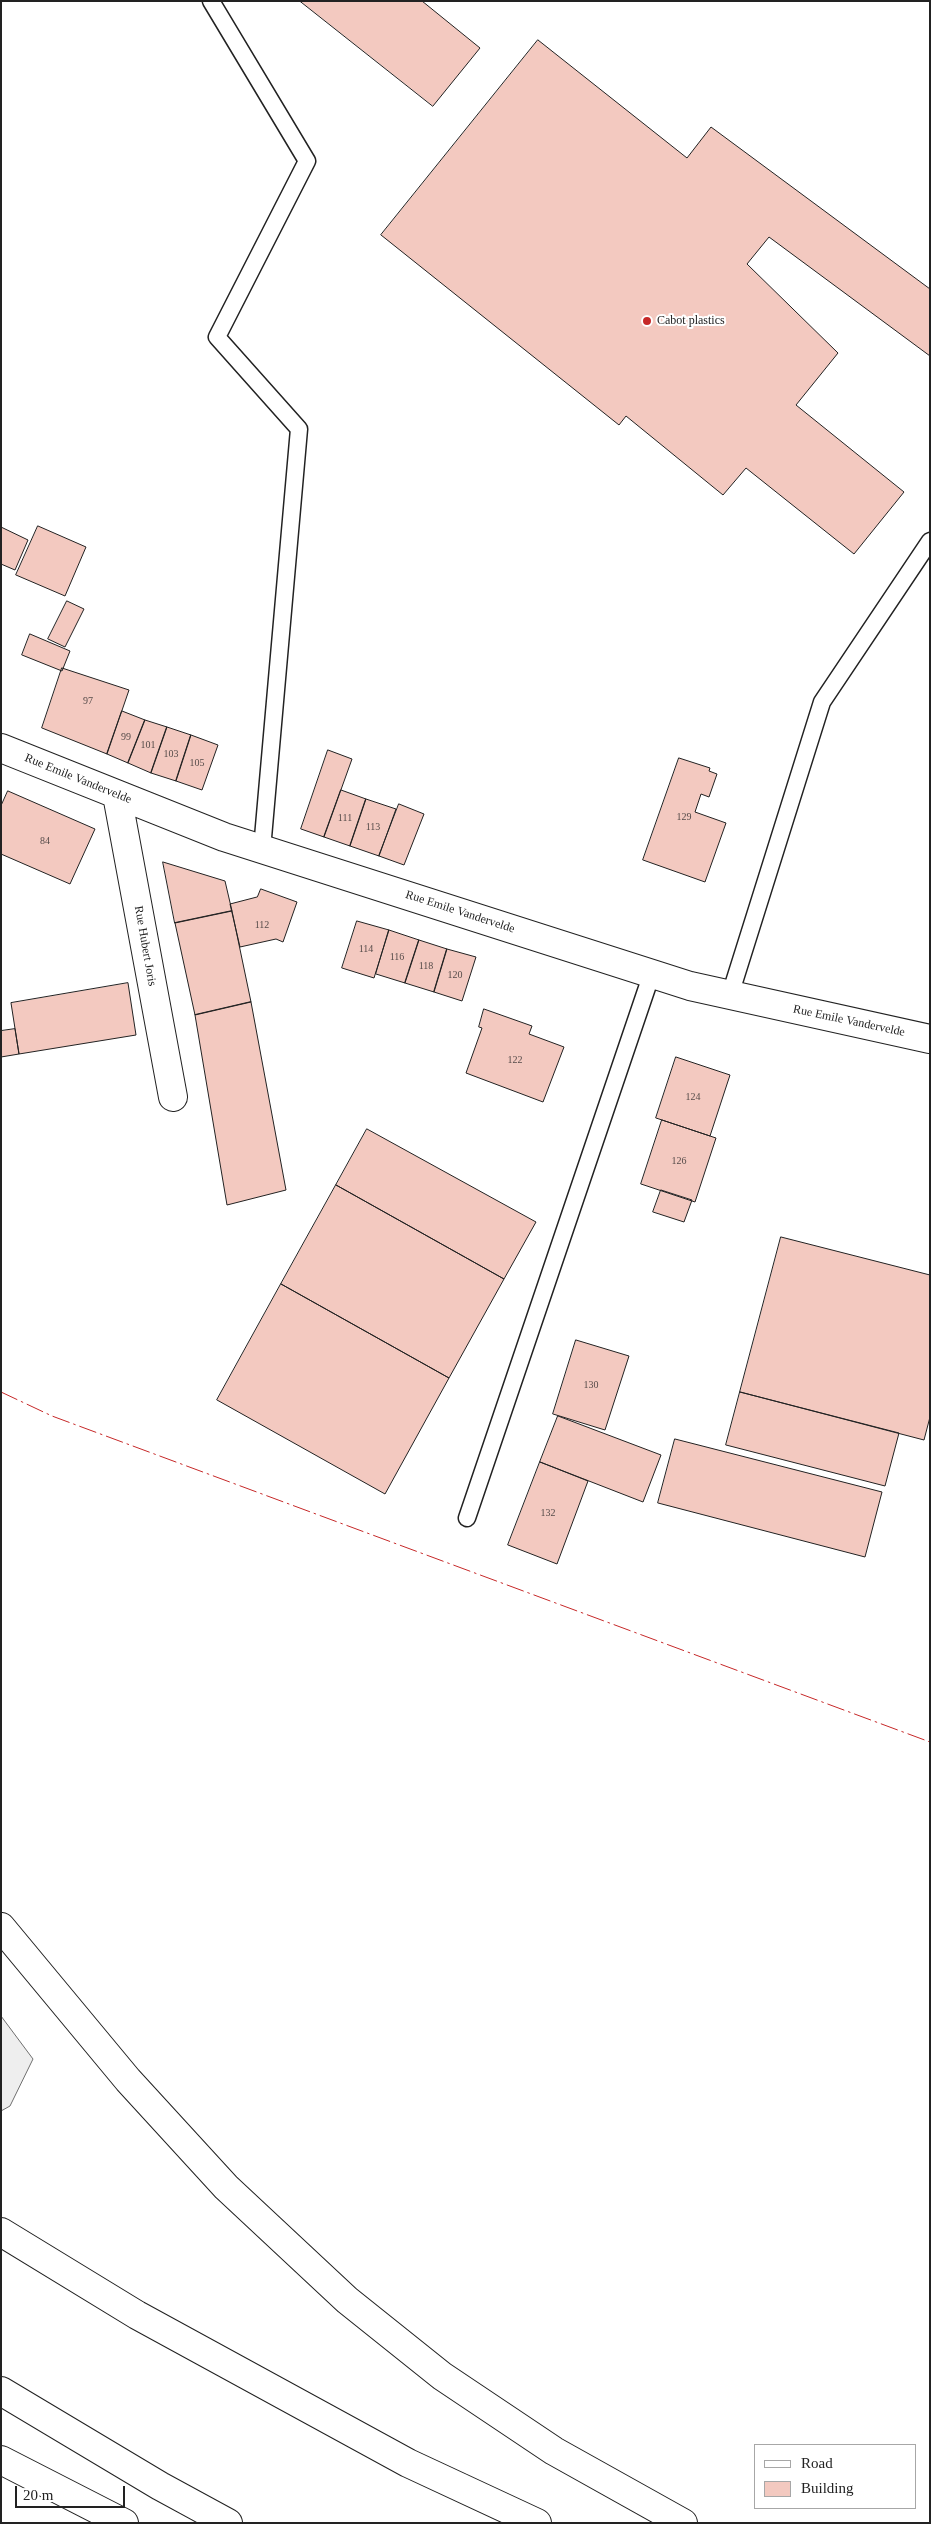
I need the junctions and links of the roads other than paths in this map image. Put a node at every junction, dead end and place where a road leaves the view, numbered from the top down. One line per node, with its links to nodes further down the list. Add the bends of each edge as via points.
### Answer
1 (211, 1): 5 (lane, via 307,161 217,337 299,430)
2 (930, 541): 7 (lane, via 822,702)
3 (1, 748): 4 (main road, Rue Emile Vandervelde)
4 (117, 795): 5 (main road, Rue Emile Vandervelde); 9 (main road, Rue Hubert Joris)
5 (262, 849): 6 (main road, Rue Emile Vandervelde)
6 (652, 973): 7 (main road, Rue Emile Vandervelde); 10 (lane)
7 (730, 995): 8 (main road, Rue Emile Vandervelde)
8 (930, 1039)
9 (173, 1098)
10 (467, 1518)
11 (1, 1927): 18 (main road, via 128,2080 226,2187 347,2300 442,2376 546,2446)
12 (1, 2232): 17 (main road, via 137,2315 408,2463)
13 (1, 2391): 16 (main road)
14 (1, 2460): 15 (main road)
15 (124, 2523)
16 (228, 2523)
17 (538, 2523)
18 (683, 2523)

